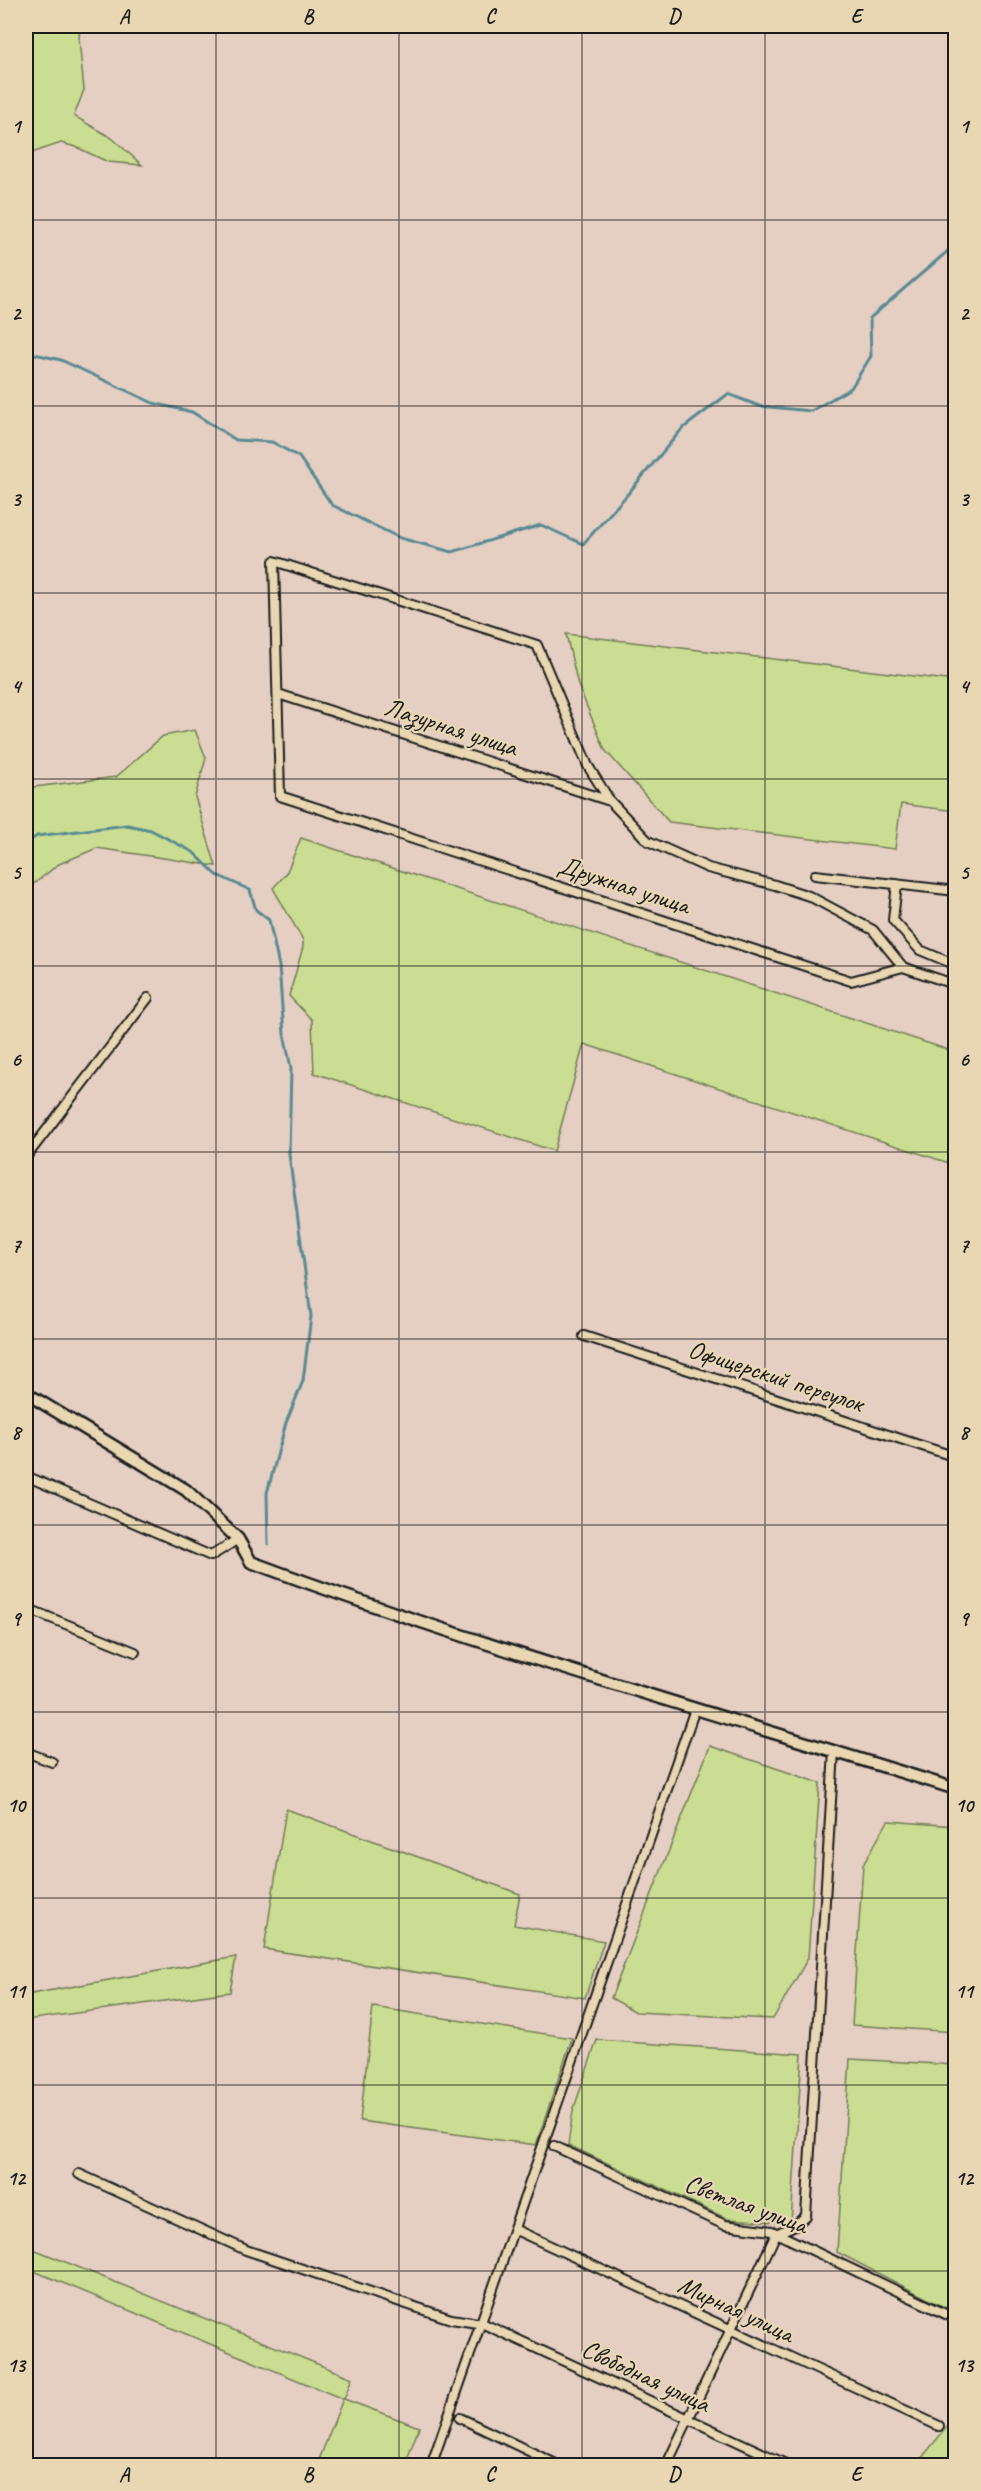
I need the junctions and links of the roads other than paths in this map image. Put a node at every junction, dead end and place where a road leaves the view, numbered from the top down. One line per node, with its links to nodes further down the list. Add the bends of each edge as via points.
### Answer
1 (278, 694): 2 (street, Лазурная улица)
2 (610, 801): 7 (street, via 648,841 708,868 808,896 873,930); 7 (street, Дружная улица, via 588,766 537,645 274,561 280,796 851,981)
3 (815, 875): 4 (street)
4 (897, 884): 5 (street); 6 (street, via 893,920 920,950)
5 (956, 891)
6 (956, 966)
7 (903, 967): 8 (street)
8 (956, 985)
9 (148, 998): 10 (street)
10 (26, 1157)
11 (584, 1336): 13 (street, Офицерский переулок)
12 (26, 1393): 15 (street, via 186,1490)
13 (956, 1457)
14 (26, 1476): 15 (street, via 211,1556)
15 (238, 1539): 18 (street, via 250,1562 368,1605)
16 (26, 1608): 17 (street)
17 (135, 1652)
18 (695, 1709): 19 (street); 32 (street)
19 (834, 1751): 22 (street); 26 (street, via 806,2216)
20 (26, 1752): 21 (street)
21 (51, 1762)
22 (956, 1789)
23 (554, 2146): 26 (street, Светлая улица, via 725,2225)
24 (79, 2174): 30 (street, Свободная улица, via 246,2250 451,2319 484,2324)
25 (516, 2230): 28 (street, Мирная улица)
26 (776, 2234): 27 (street, Светлая улица); 28 (street)
27 (956, 2319)
28 (730, 2330): 30 (street); 31 (street, Мирная улица)
29 (460, 2418): 33 (street)
30 (688, 2419): 34 (street); 35 (street, Свободная улица)
31 (939, 2426)
32 (431, 2466)
33 (560, 2466)
34 (666, 2466)
35 (790, 2466)

